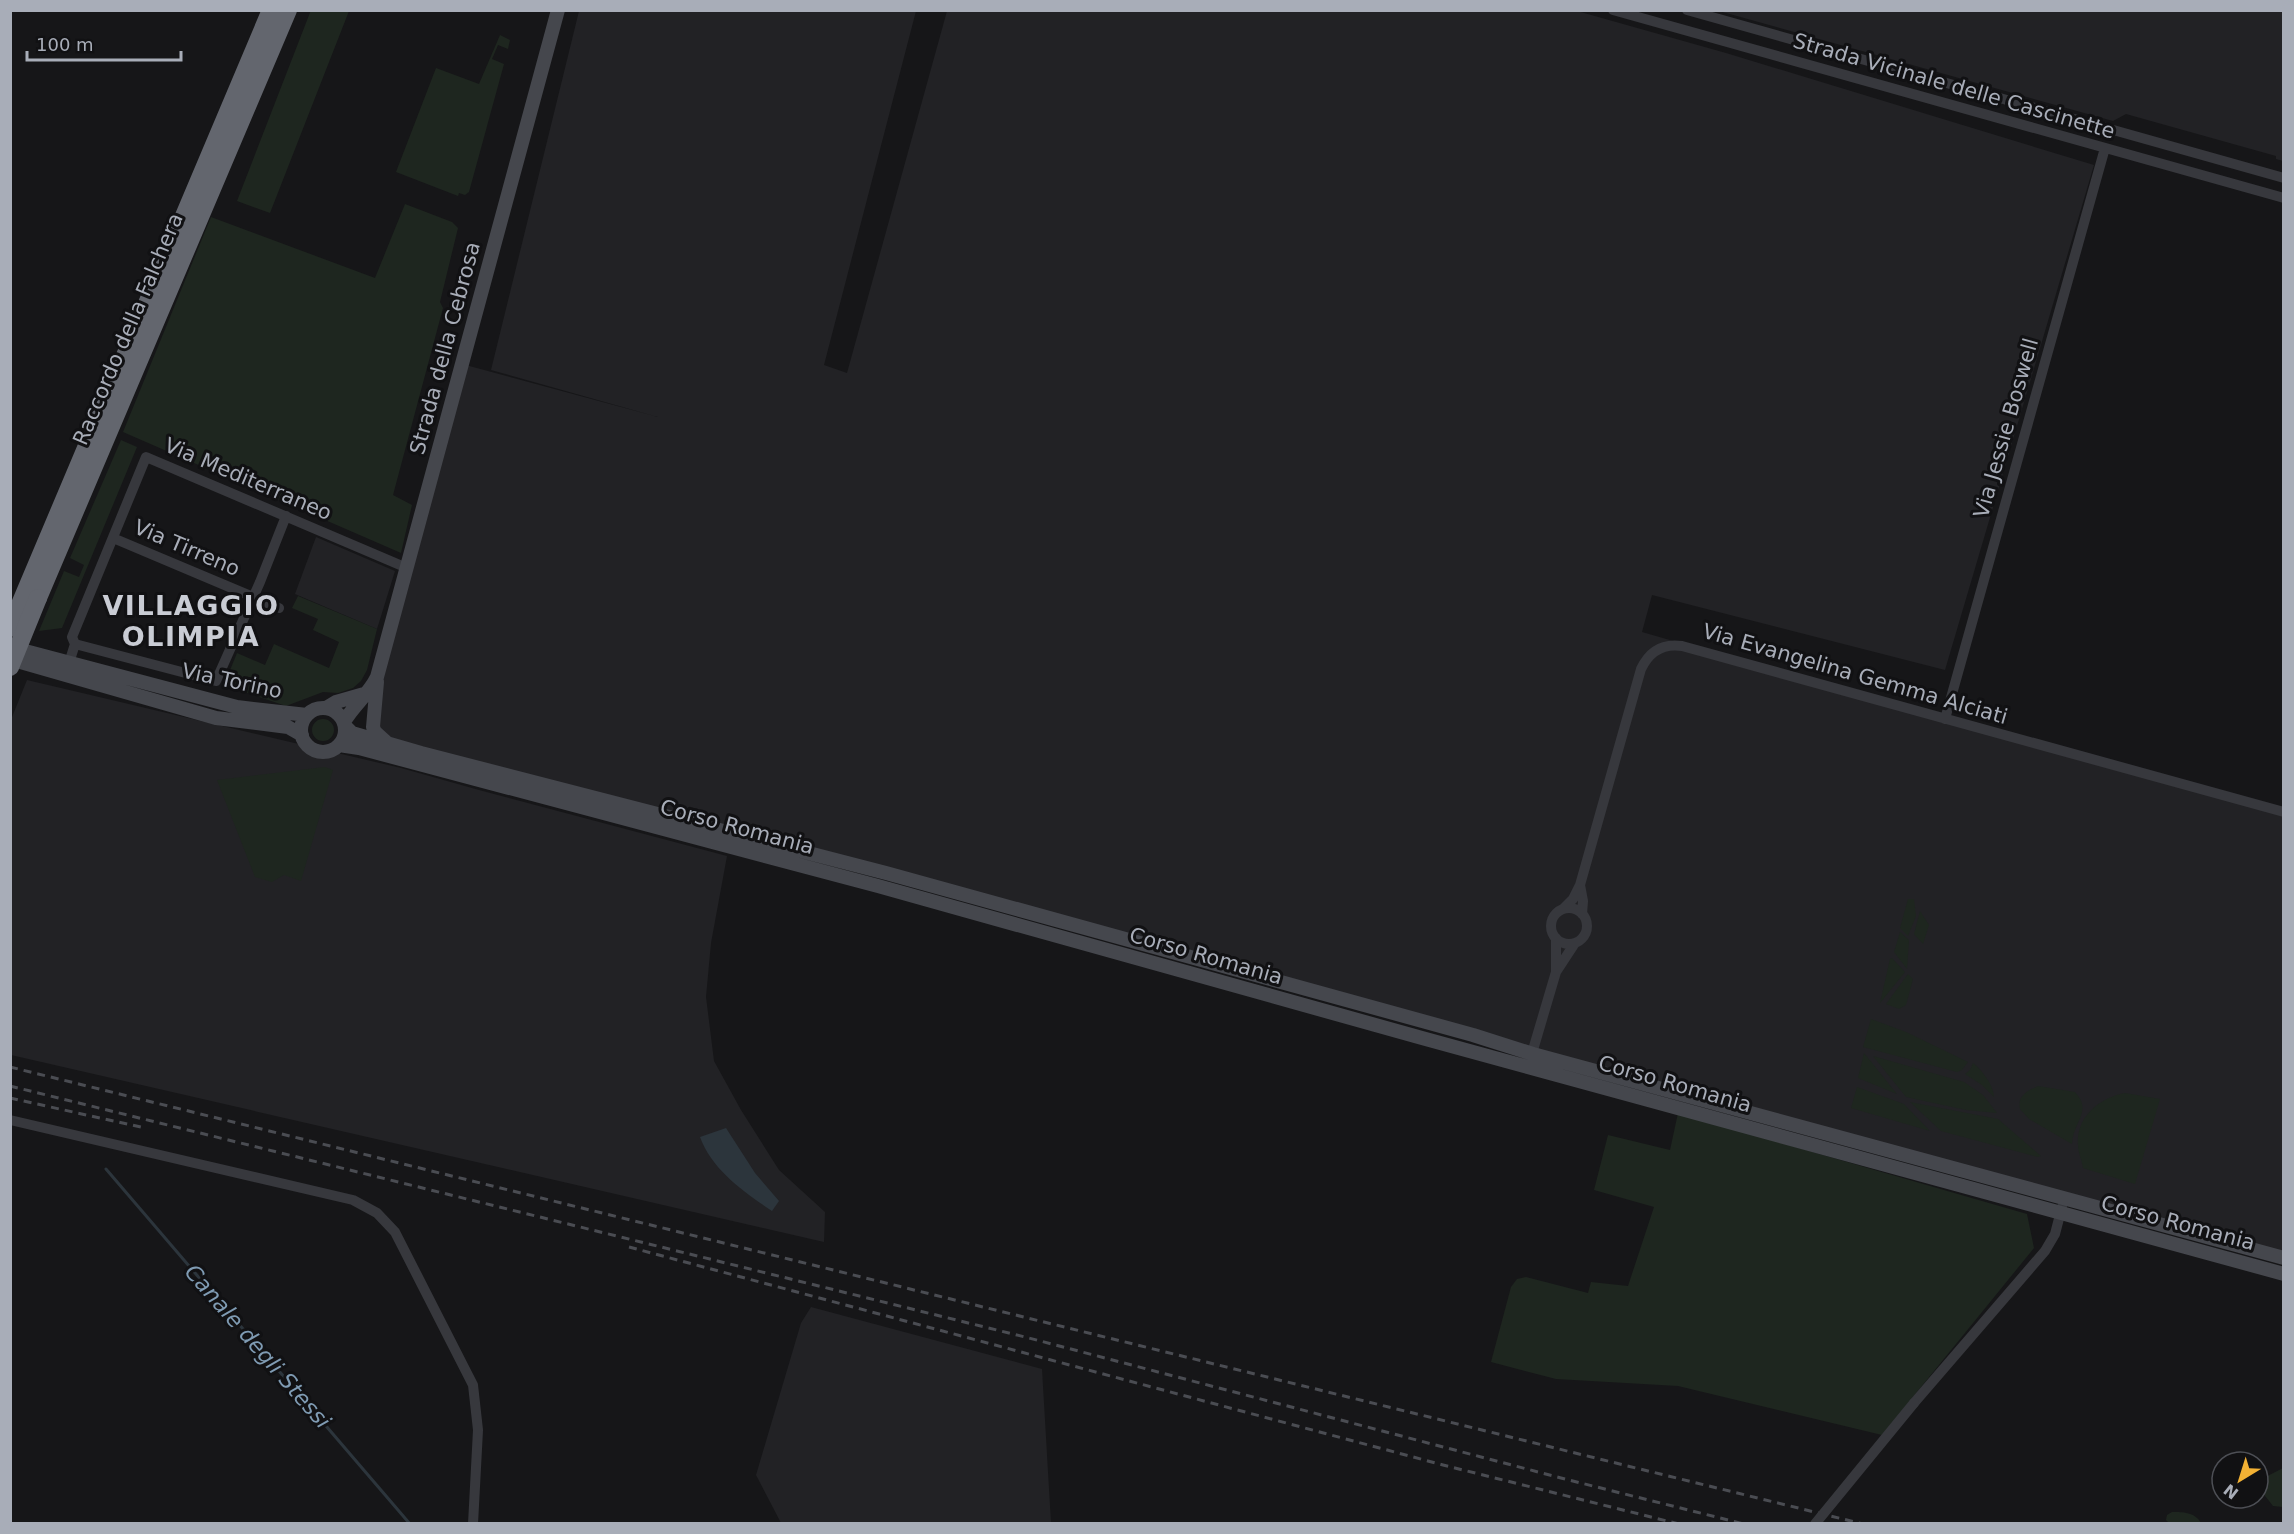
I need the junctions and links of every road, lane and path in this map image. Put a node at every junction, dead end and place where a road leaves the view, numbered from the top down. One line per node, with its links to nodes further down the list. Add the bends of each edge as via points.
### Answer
1 (271, 10): 14 (highway, Raccordo della Falchera)
2 (288, 10): 14 (highway, Raccordo della Falchera)
3 (558, 10): 13 (main road, Strada della Cebrosa)
4 (1613, 10): 6 (street, Strada Vicinale delle Cascinette)
5 (1687, 10): 7 (street, Strada Vicinale delle Cascinette)
6 (2105, 148): 8 (street, Strada Vicinale delle Cascinette); 27 (street, Via Jessie Boswell)
7 (2217, 160): 8 (street); 9 (street, Strada Vicinale delle Cascinette)
8 (2212, 178): 10 (street, Strada Vicinale delle Cascinette)
9 (2283, 178)
10 (2283, 198)
11 (286, 516): 12 (street, Via Mediterraneo, via 146,457); 13 (street, Via Mediterraneo); 15 (street)
12 (113, 538): 15 (street, Via Tirreno); 18 (street, Via Mediterraneo, via 72,637)
13 (407, 568): 23 (main road, Strada della Cebrosa)
14 (31, 595): 17 (highway, Raccordo della Falchera); 22 (highway, Raccordo della Falchera, bridge)
15 (252, 598): 16 (street, Via Tirreno); 18 (street, Via Torino, via 216,681)
16 (279, 608)
17 (10, 628)
18 (75, 644): 21 (street, Via Mediterraneo)
19 (10, 647): 21 (main road, Via Torino)
20 (10, 659): 29 (main road, Via Torino, via 216,718 288,727)
21 (69, 663): 26 (main road, Via Torino, via 237,707)
22 (10, 667)
23 (377, 677): 24 (main road, Strada della Cebrosa); 30 (main road, via 373,727)
24 (366, 694): 25 (main road); 28 (main road, Strada della Cebrosa)
25 (327, 708): 26 (main road); 28 (main road, via 335,711)
26 (307, 715): 29 (main road)
27 (1945, 719): 32 (street, Via Evangelina Gemma Alciati); 33 (street, Via Evangelina Gemma Alciati, via 1682,646 1658,649 1641,669)
28 (344, 724): 30 (main road, Corso Romania, via 352,733); 31 (main road, via 345,734)
29 (302, 735): 31 (main road, via 307,745 319,751)
30 (387, 743): 39 (main road, Corso Romania, via 886,873 1473,1035)
31 (339, 745): 39 (main road, Corso Romania)
32 (2283, 812)
33 (1580, 885): 34 (street, Via Evangelina Gemma Alciati); 35 (street, Via Evangelina Gemma Alciati)
34 (1563, 909): 35 (street, via 1573,908); 36 (street, via 1552,919)
35 (1582, 914): 37 (street, via 1587,928 1584,937)
36 (1556, 938): 37 (street); 38 (street)
37 (1575, 943): 38 (street)
38 (1556, 972): 39 (street)
39 (1530, 1060): 41 (main road, Corso Romania); 42 (main road, Corso Romania)
40 (10, 1120): 45 (street, via 352,1200 377,1213 395,1232 473,1385 478,1430)
41 (2064, 1198): 42 (street); 43 (main road, Corso Romania)
42 (2061, 1213): 44 (main road, Corso Romania); 46 (street, bridge, via 2045,1251)
43 (2283, 1258)
44 (2283, 1274)
45 (473, 1524)
46 (1815, 1524)

